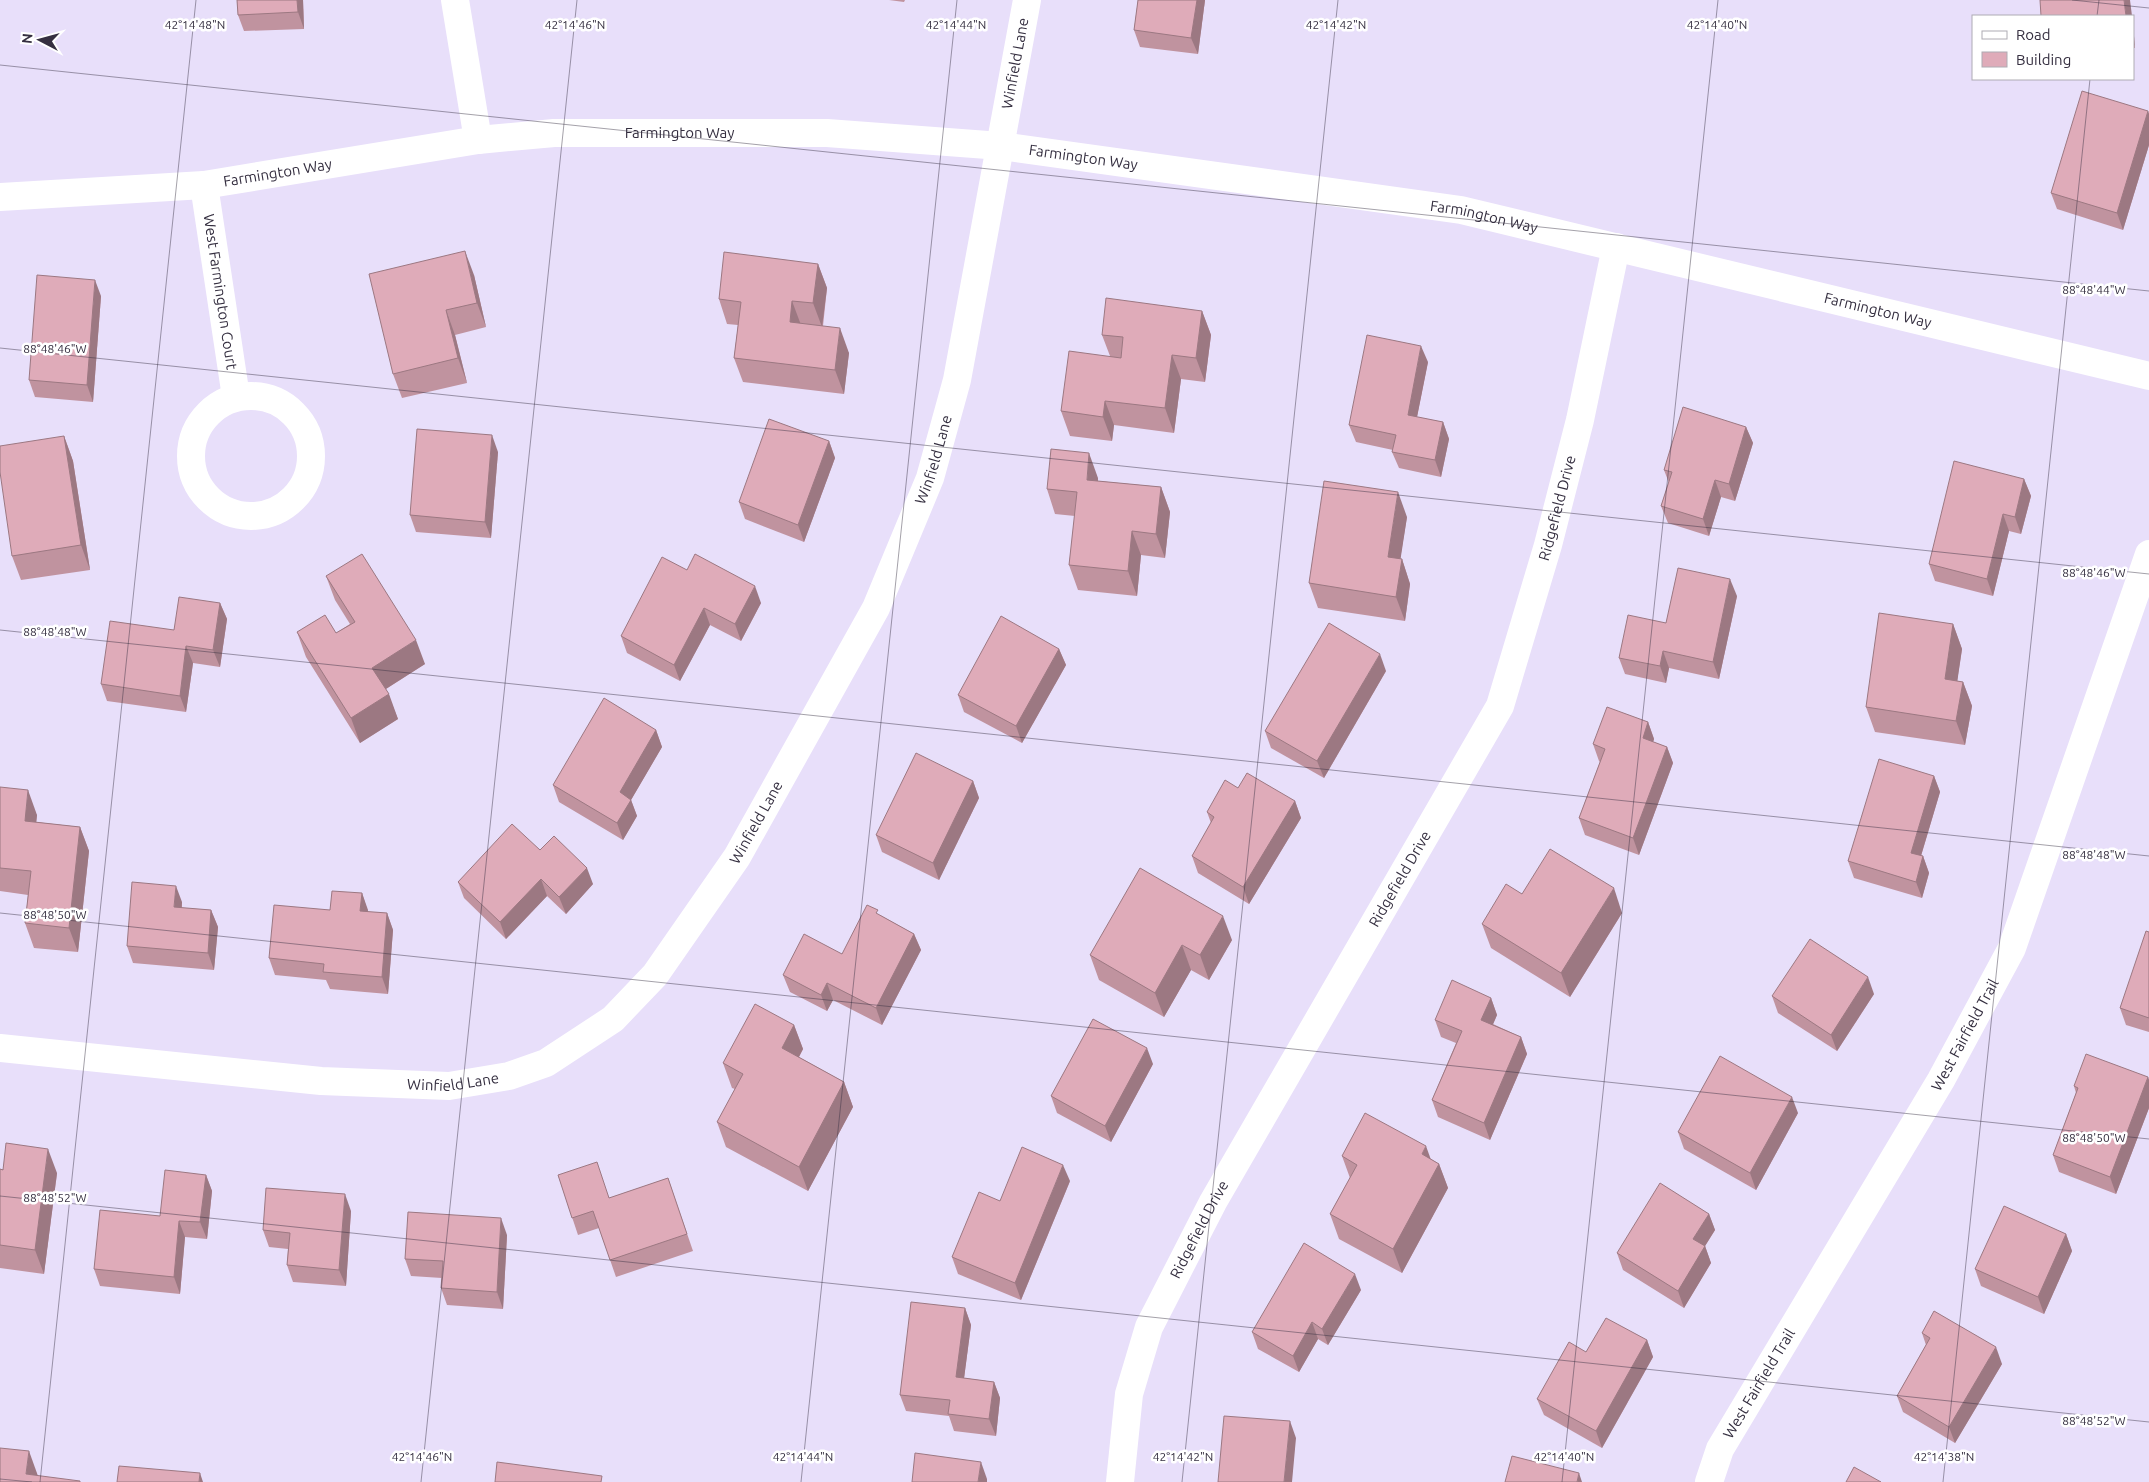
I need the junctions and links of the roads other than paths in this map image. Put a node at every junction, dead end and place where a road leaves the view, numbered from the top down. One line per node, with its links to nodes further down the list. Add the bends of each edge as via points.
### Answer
1 (455, 0): 3 (street)
2 (1027, 0): 4 (street, Winfield Lane)
3 (478, 140): 4 (street, Farmington Way, via 554,133 827,134); 5 (street, Farmington Way)
4 (1001, 146): 7 (street, Farmington Way, via 1461,210); 11 (street, Winfield Lane, via 957,380 930,478 876,608 737,857 655,975 613,1019 546,1063 509,1076 449,1086 321,1081)
5 (204, 185): 6 (street, Farmington Way); 9 (street, West Farmington Court)
6 (0, 197)
7 (1616, 247): 8 (street, Farmington Way); 12 (street, Ridgefield Drive, via 1580,420 1548,545 1500,706 1212,1202 1150,1327 1129,1394)
8 (2149, 376)
9 (236, 397): 9 (street, via 214,408 198,428 192,452 195,477 208,498 229,512 254,516 278,510 298,495 309,472 311,447 302,423 285,406 262,396)
10 (2149, 554): 13 (street, West Fairfield Trail, via 2012,948 1940,1080 1720,1449)
11 (0, 1048)
12 (1120, 1482)
13 (1708, 1482)

